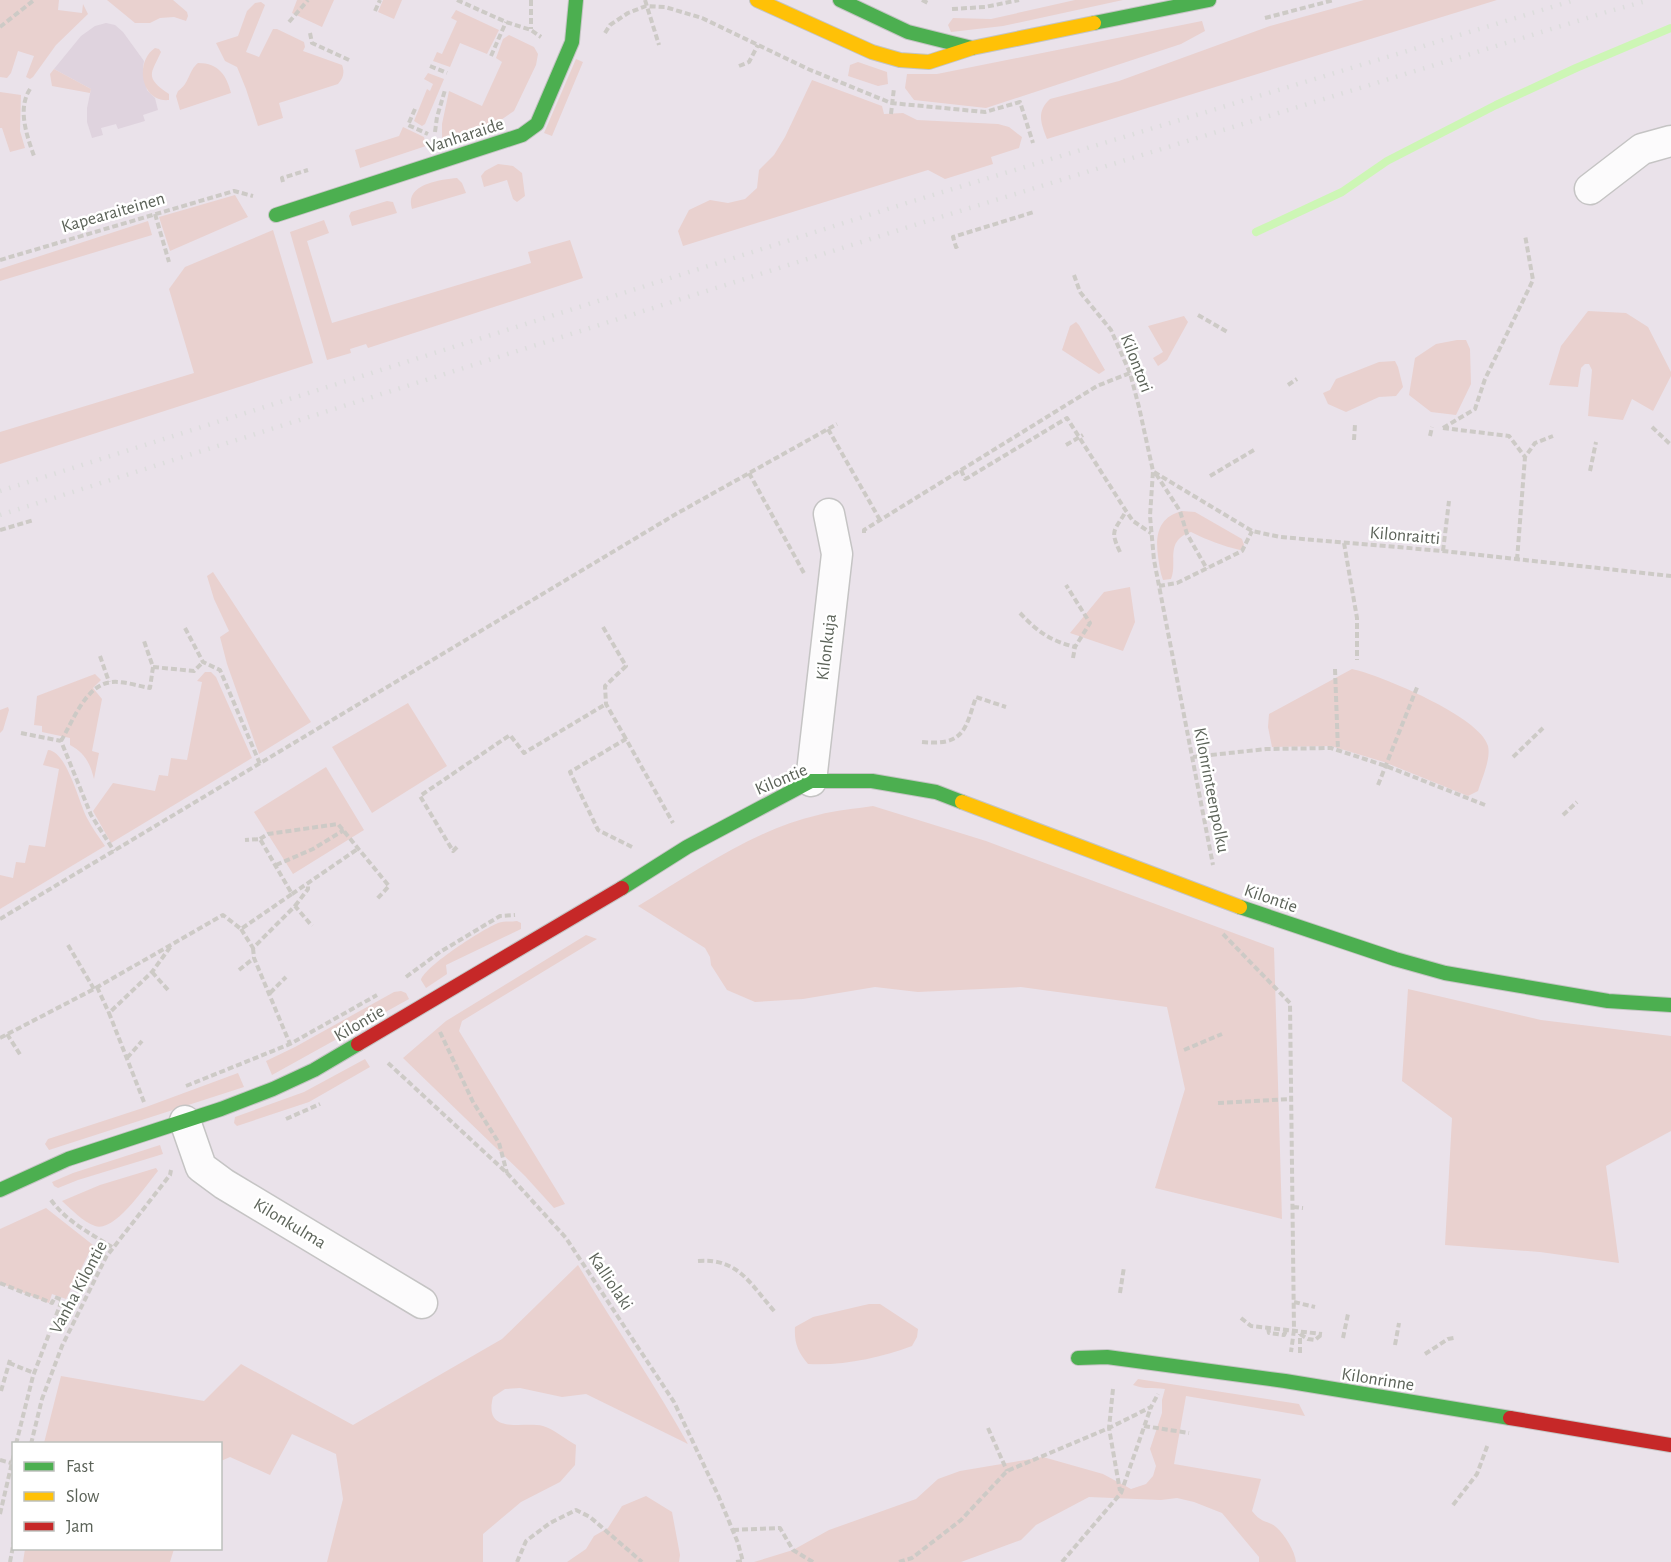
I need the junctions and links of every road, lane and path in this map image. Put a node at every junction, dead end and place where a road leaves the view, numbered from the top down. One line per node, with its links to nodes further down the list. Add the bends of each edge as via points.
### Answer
1 (34, 0): 22 (path)
2 (308, 0): 20 (path)
3 (380, 0): 18 (path)
4 (457, 0): 21 (path)
5 (531, 0): 23 (path)
6 (576, 0): 25 (street, Vanharaide)
7 (645, 0): 15 (path)
8 (757, 0): 28 (street, via 872,52 900,60 929,62)
9 (840, 0): 28 (street, via 908,32)
10 (922, 0): 16 (path)
11 (1019, 0): 17 (path)
12 (1209, 0): 14 (street)
13 (1334, 0): 19 (path)
14 (1174, 3): 28 (street)
15 (646, 6): 25 (path, via 610,25 602,39); 26 (path); 27 (path, via 665,7 702,18)
16 (940, 8)
17 (950, 9)
18 (375, 10)
19 (1264, 18)
20 (289, 22)
21 (506, 22): 23 (path); 29 (path)
22 (0, 27)
23 (531, 30): 25 (path, via 549,44)
24 (310, 33): 30 (path, via 312,43)
25 (572, 42): 46 (street, Vanharaide, via 537,124 522,135)
26 (659, 45)
27 (758, 45): 32 (path, via 749,62); 36 (path)
28 (972, 48)
29 (491, 56)
30 (349, 60)
31 (430, 66): 33 (path)
32 (739, 66)
33 (447, 73)
34 (30, 89): 41 (path, via 26,97 25,130)
35 (445, 90): 37 (path, via 434,137 408,125)
36 (891, 103): 38 (path); 40 (path, via 985,112 1020,102)
37 (416, 109)
38 (891, 114)
39 (1671, 141): 42 (street, via 1642,149)
40 (1032, 143)
41 (34, 156)
42 (1590, 189)
43 (234, 191): 45 (path, Kapearaiteinen)
44 (1034, 212): 48 (path, via 953,237)
45 (155, 214): 49 (path, Kapearaiteinen); 50 (path)
46 (276, 215)
47 (1525, 235): 70 (path, via 1533,280 1475,409 1443,428 1509,436)
48 (958, 246)
49 (0, 260)
50 (169, 262)
51 (1074, 275): 54 (path, Kilontori, via 1080,292 1111,330)
52 (1198, 315): 53 (path)
53 (1229, 333)
54 (1130, 373): 71 (path, via 1097,386); 72 (path, Kilontori)
55 (1297, 379): 56 (path)
56 (1288, 385)
57 (837, 424): 61 (path)
58 (1354, 424): 65 (path)
59 (1652, 427): 68 (path)
60 (1432, 428): 63 (path)
61 (828, 429): 71 (path, via 880,520); 74 (path)
62 (1081, 436): 67 (path); 71 (path, via 1067,418 969,477 965,479); 77 (path)
63 (1430, 436)
64 (1553, 436): 70 (path, via 1535,443)
65 (1354, 440)
66 (1596, 442): 73 (path)
67 (1066, 445)
68 (1671, 445)
69 (1254, 450): 75 (path)
70 (1525, 458): 86 (path)
71 (961, 471)
72 (1154, 471): 81 (path, Kilonraitti); 82 (path, Kilonrinteenpolku); 87 (path, via 1180,511 1187,534)
73 (1590, 471)
74 (749, 473): 89 (path); 115 (path)
75 (1210, 476)
76 (1449, 501): 84 (path)
77 (1126, 511): 82 (path); 85 (path, via 1113,532)
78 (829, 514): 117 (street, Kilonkuja, via 837,554)
79 (34, 520): 80 (path)
80 (0, 530)
81 (1252, 531): 83 (path, Kilonraitti); 87 (path, via 1242,551)
82 (1151, 534): 91 (path, Kilonrinteenpolku)
83 (1344, 543): 84 (path, Kilonraitti); 99 (path, via 1357,618)
84 (1443, 551): 86 (path, Kilonraitti)
85 (1120, 552)
86 (1517, 560): 88 (path, Kilonraitti)
87 (1207, 569): 91 (path, via 1178,583)
88 (1671, 576)
89 (806, 578)
90 (1066, 585): 96 (path, via 1090,623)
91 (1159, 586): 113 (path, Kilonrinteenpolku)
92 (1020, 612): 96 (path, via 1037,631)
93 (603, 627): 105 (path, via 626,666 605,686)
94 (185, 628): 100 (path)
95 (144, 641): 101 (path)
96 (1075, 647): 98 (path)
97 (100, 656): 103 (path)
98 (1073, 658)
99 (1357, 660)
100 (203, 662): 101 (path, via 194,671); 115 (path, via 220,670)
101 (153, 667): 103 (path, via 150,688)
102 (1335, 669): 112 (path)
103 (109, 682): 110 (path, via 90,692)
104 (1418, 685): 116 (path)
105 (606, 704): 109 (path); 125 (path, via 524,753 510,735 420,796 453,851)
106 (1006, 707): 111 (path, via 976,697 959,737 935,744)
107 (1543, 728): 114 (path)
108 (21, 733): 110 (path)
109 (626, 739): 126 (path); 129 (path, via 570,772 598,830)
110 (61, 741): 128 (path, via 91,815)
111 (922, 742)
112 (1338, 751): 113 (path, via 1266,749); 116 (path)
113 (1193, 757): 133 (path, Kilonrinteenpolku, via 1213,865)
114 (1513, 757)
115 (260, 764): 128 (path)
116 (1386, 766): 118 (path); 120 (path)
117 (812, 781): 126 (street, Kilontie); 133 (street, Kilontie, via 872,781 936,792)
118 (1378, 785)
119 (1577, 802): 121 (path)
120 (1485, 805)
121 (1563, 815)
122 (344, 830): 123 (path, via 338,824 268,834); 127 (path); 130 (path)
123 (260, 839): 124 (path); 130 (path)
124 (244, 840)
125 (457, 847)
126 (687, 847): 129 (street, Kilontie)
127 (359, 848): 131 (path); 134 (path, via 389,886)
128 (114, 851): 136 (path)
129 (661, 862): 171 (street, Kilontie, via 314,1070)
130 (276, 865): 132 (path)
131 (308, 885): 132 (path); 135 (path)
132 (292, 894): 138 (path)
133 (1206, 894): 150 (street, Kilontie, via 1445,973 1608,1000); 166 (path, Kilonrinteenpolku, via 1201,912 1290,1003)
134 (377, 899)
135 (295, 906): 137 (path); 141 (path)
136 (0, 919)
137 (312, 926)
138 (242, 929): 139 (path, via 223,915); 141 (path)
139 (173, 944): 144 (path); 146 (path)
140 (68, 945): 146 (path)
141 (253, 948): 142 (path)
142 (254, 958): 143 (path); 149 (path)
143 (239, 970)
144 (152, 972): 147 (path); 151 (path)
145 (286, 977): 149 (path)
146 (95, 988): 151 (path); 153 (path)
147 (168, 990)
148 (386, 990): 157 (path)
149 (270, 993): 157 (path)
150 (1671, 1005)
151 (109, 1013): 161 (path)
152 (436, 1022): 174 (path, via 473,1102 499,1143)
153 (7, 1034): 155 (path); 160 (path)
154 (1222, 1034): 158 (path)
155 (0, 1038)
156 (142, 1041): 161 (path)
157 (290, 1044): 164 (path)
158 (1184, 1050)
159 (396, 1055): 162 (path)
160 (21, 1056)
161 (127, 1058): 168 (path)
162 (388, 1063): 163 (path); 174 (path, Kalliolaki)
163 (380, 1068)
164 (176, 1090)
165 (155, 1098): 168 (path)
166 (1290, 1099): 169 (path); 177 (path, Kilonrinteenpolku)
167 (327, 1100): 172 (path)
168 (144, 1102): 170 (path)
169 (1218, 1103)
170 (134, 1106)
171 (185, 1121): 173 (street, Kilonkulma); 175 (street, Kilontie, via 68,1159)
172 (278, 1122)
173 (184, 1153): 179 (path, Vanha Kilontie); 185 (street, Kilonkulma, via 224,1184)
174 (507, 1173): 217 (path, Kalliolaki, via 566,1238 674,1402)
175 (0, 1190)
176 (60, 1194): 179 (path, via 50,1199 57,1208)
177 (1293, 1208): 178 (path); 184 (path, Kilonrinteenpolku)
178 (1303, 1208)
179 (112, 1247): 208 (path, Vanha Kilontie, via 62,1346)
180 (698, 1261): 187 (path, via 715,1260 734,1267)
181 (1124, 1268): 183 (path)
182 (0, 1282): 197 (path, via 52,1303 55,1297 63,1300)
183 (1120, 1293)
184 (1294, 1302): 186 (path); 191 (path, Kilonrinteenpolku)
185 (422, 1303)
186 (1315, 1307)
187 (775, 1312)
188 (1348, 1314): 192 (path)
189 (1240, 1318): 191 (path, via 1251,1326)
190 (1399, 1323): 194 (path)
191 (1296, 1331): 191 (path, via 1308,1340 1322,1335)
192 (1343, 1338)
193 (1454, 1338): 195 (path)
194 (1395, 1345)
195 (1425, 1354)
196 (1078, 1358): 209 (street, Kilonrinne, via 1107,1357 1285,1381)
197 (34, 1373): 200 (path, via 9,1361); 207 (path)
198 (1114, 1384): 204 (path)
199 (1161, 1389): 201 (path)
200 (1, 1391)
201 (1151, 1407): 202 (path); 204 (path)
202 (1144, 1426): 205 (path); 214 (path)
203 (988, 1428): 213 (path)
204 (1109, 1428): 213 (path); 214 (path)
205 (1189, 1433)
206 (1490, 1434): 215 (path, via 1477,1474)
207 (16, 1442)
208 (31, 1442)
209 (1671, 1445)
210 (0, 1460): 212 (path)
211 (12, 1460): 212 (path)
212 (11, 1463): 216 (path)
213 (1007, 1471): 223 (path, via 962,1520 912,1558)
214 (1121, 1493): 224 (path)
215 (1454, 1505)
216 (0, 1514)
217 (733, 1530): 218 (path, Kalliolaki); 222 (path, via 780,1528 793,1550)
218 (743, 1561): 221 (path)
219 (517, 1562): 220 (path, via 526,1541 576,1510 590,1517)
220 (642, 1562)
221 (736, 1562)
222 (813, 1562)
223 (899, 1562)
224 (1062, 1562)

